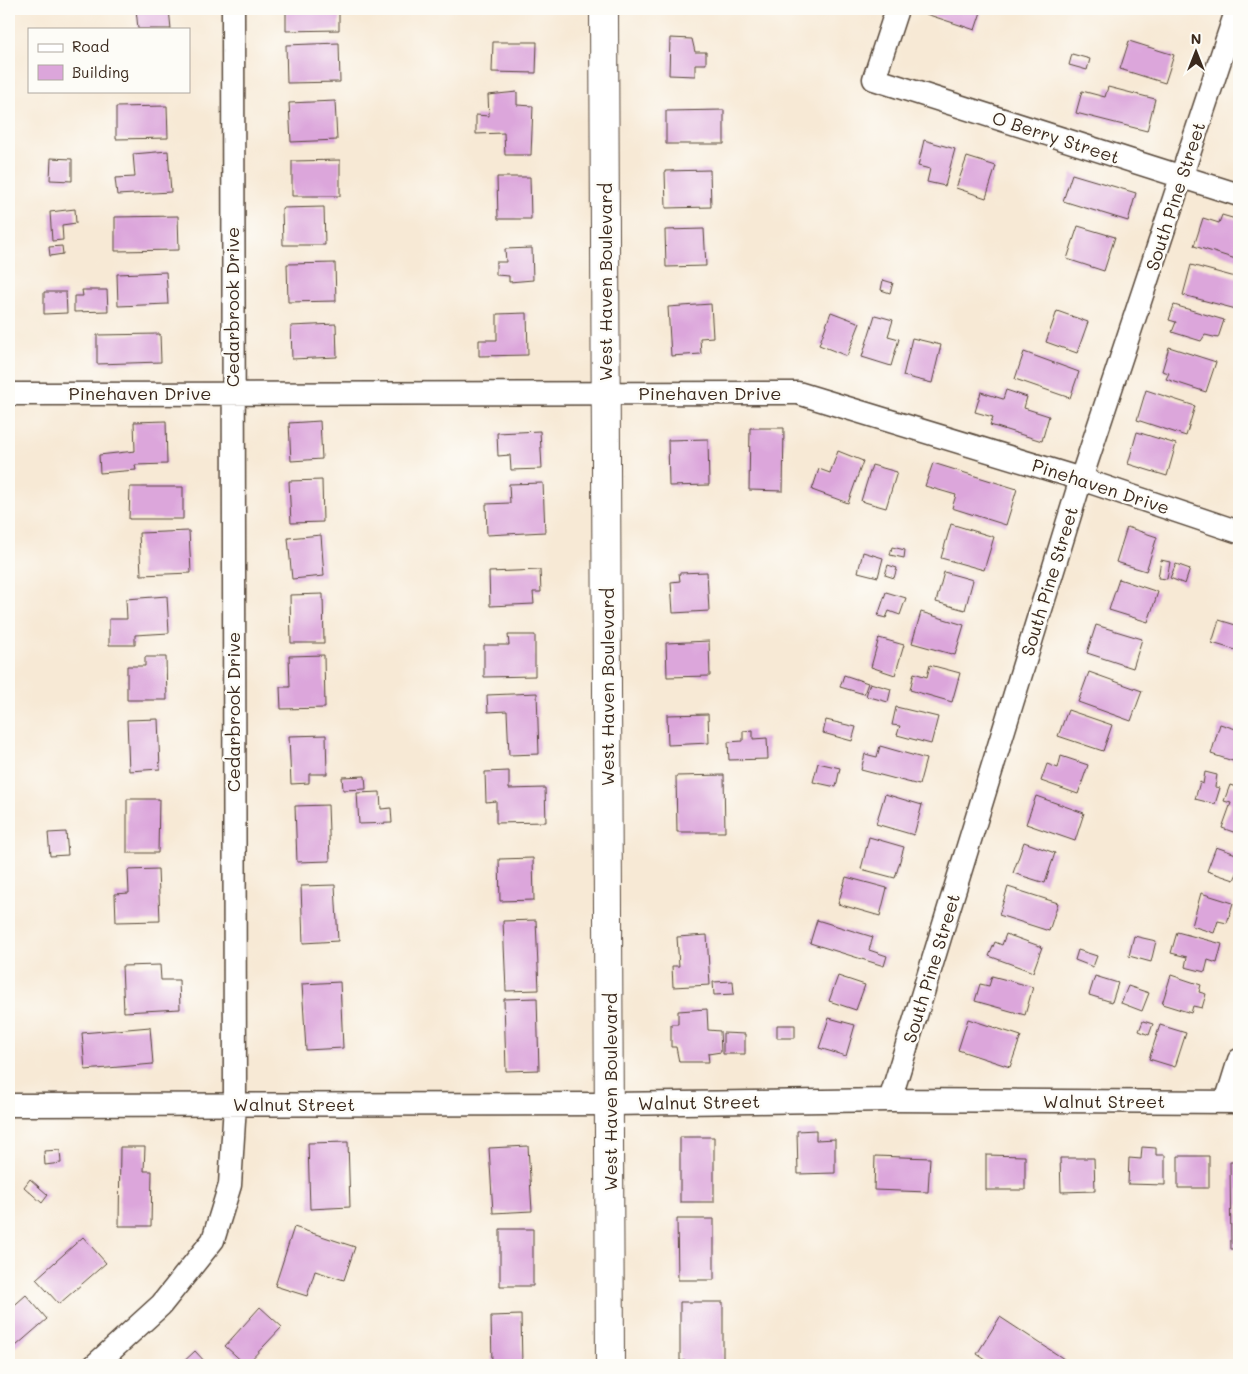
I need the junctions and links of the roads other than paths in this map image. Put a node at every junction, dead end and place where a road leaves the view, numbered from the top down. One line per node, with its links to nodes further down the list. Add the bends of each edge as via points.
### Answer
1 (233, 9): 7 (street, Cedarbrook Drive)
2 (604, 9): 8 (street, West Haven Boulevard)
3 (897, 9): 5 (street, O Berry Street, via 874,79)
4 (1237, 9): 5 (street, South Pine Street)
5 (1182, 177): 6 (street, O Berry Street); 10 (street, South Pine Street)
6 (1239, 195)
7 (232, 392): 8 (street, Pinehaven Drive); 9 (street, Pinehaven Drive); 17 (street, Cedarbrook Drive)
8 (605, 393): 10 (street, Pinehaven Drive, via 798,393); 15 (street, West Haven Boulevard)
9 (9, 394)
10 (1081, 479): 11 (street, Pinehaven Drive); 13 (street, South Pine Street)
11 (1239, 532)
12 (1239, 1060): 14 (street)
13 (890, 1100): 14 (street, Walnut Street); 15 (street, Walnut Street)
14 (1233, 1102)
15 (610, 1104): 17 (street, Walnut Street); 19 (street, West Haven Boulevard)
16 (9, 1105): 17 (street, Walnut Street)
17 (234, 1105): 18 (street, Cedarbrook Drive, via 230,1185 213,1240 161,1305)
18 (95, 1365)
19 (610, 1365)

